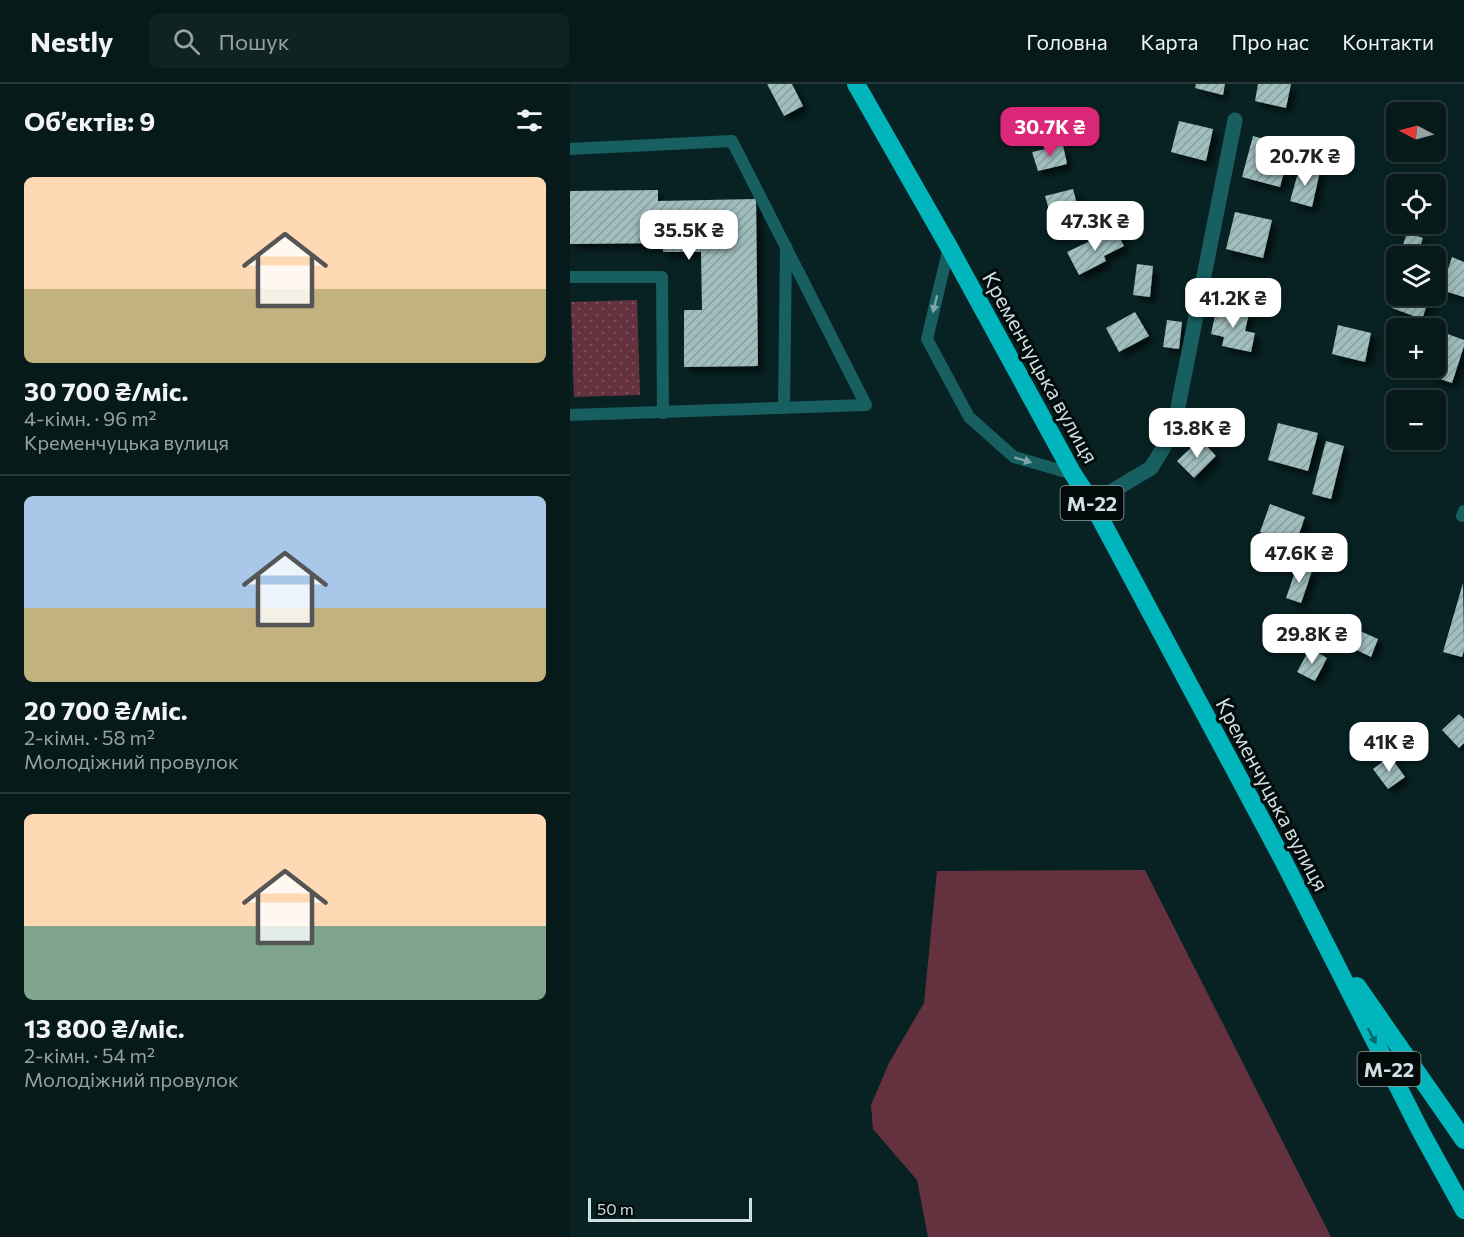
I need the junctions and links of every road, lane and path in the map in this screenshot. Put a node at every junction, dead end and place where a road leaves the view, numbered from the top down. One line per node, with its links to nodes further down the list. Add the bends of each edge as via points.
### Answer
1 (856, 84): 5 (highway, Кременчуцька вулиця / М-22)
2 (1235, 120): 11 (street, via 1173,432 1151,468)
3 (570, 149): 4 (lane, via 732,141)
4 (786, 246): 7 (lane); 7 (lane, via 866,405)
5 (949, 247): 10 (highway, Кременчуцька вулиця / М-22); 10 (lane, one-way to 10, via 927,339 969,417 1014,457)
6 (570, 277): 8 (lane, via 662,277)
7 (784, 408): 8 (lane)
8 (663, 413): 9 (lane)
9 (570, 415)
10 (1073, 474): 11 (highway, Кременчуцька вулиця / М-22)
11 (1092, 503): 12 (highway, Кременчуцька вулиця / М-22)
12 (1317, 927): 13 (highway, М-22); 14 (highway, М-22, one-way to 14)
13 (1464, 1140)
14 (1464, 1210)

